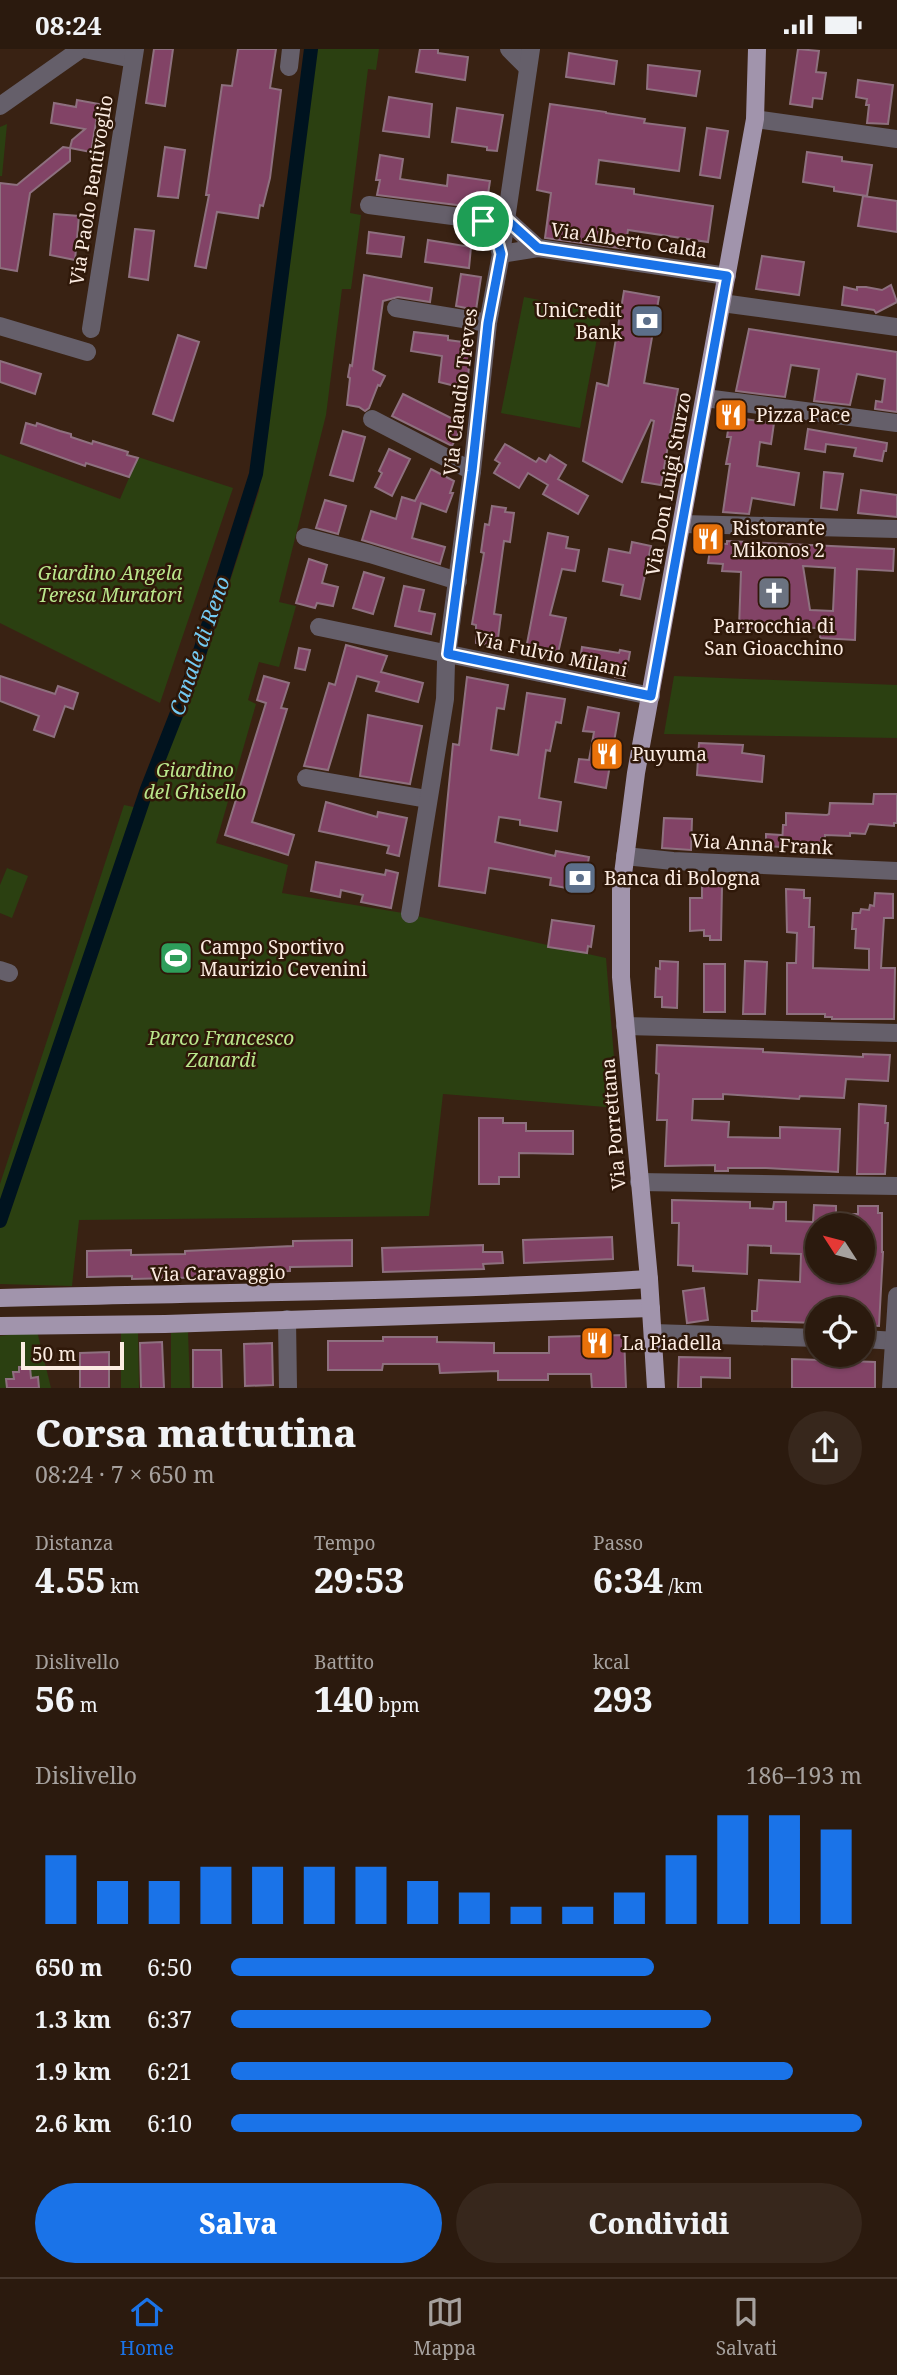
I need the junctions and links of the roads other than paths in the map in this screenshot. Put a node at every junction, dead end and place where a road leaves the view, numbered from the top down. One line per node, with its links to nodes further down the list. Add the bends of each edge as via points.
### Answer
1 (83, 49): 5 (street, Via Paolo Bentivoglio); 7 (street)
2 (509, 49): 6 (street)
3 (531, 49): 6 (street, Via Claudio Treves)
4 (757, 49): 8 (main road, Via Don Luigi Sturzo)
5 (134, 54): 21 (street, Via Paolo Bentivoglio)
6 (528, 68): 11 (street, Via Claudio Treves)
7 (0, 106)
8 (755, 119): 9 (street); 15 (main road, Via Don Luigi Sturzo)
9 (897, 139)
10 (369, 205): 12 (street)
11 (506, 219): 12 (street); 13 (street, Via Alberto Calda); 14 (street, Via Claudio Treves)
12 (483, 221): 14 (street, via 497,239)
13 (538, 248): 14 (street); 15 (street, Via Alberto Calda)
14 (501, 254): 18 (street, Via Claudio Treves)
15 (727, 276): 16 (main road, Via Don Luigi Sturzo)
16 (722, 303): 20 (street); 23 (main road, Via Don Luigi Sturzo)
17 (396, 308): 18 (street)
18 (488, 323): 26 (street, Via Claudio Treves)
19 (0, 326): 22 (street)
20 (897, 327)
21 (91, 329)
22 (87, 352)
23 (705, 398): 25 (street); 27 (main road, Via Don Luigi Sturzo)
24 (372, 419): 26 (street)
25 (897, 423)
26 (472, 471): 30 (street, Via Claudio Treves)
27 (682, 524): 28 (street); 33 (main road, Via Don Luigi Sturzo)
28 (897, 529)
29 (305, 537): 30 (street)
30 (458, 581): 32 (street, Via Claudio Treves)
31 (319, 627): 32 (street, Via Fulvio Milani)
32 (448, 654): 33 (street, Via Fulvio Milani); 35 (street, Via Claudio Treves)
33 (651, 696): 36 (main road, Via Don Luigi Sturzo)
34 (306, 778): 35 (street)
35 (427, 799): 38 (street, Via Claudio Treves)
36 (625, 856): 37 (street, Via Anna Frank); 39 (main road, Via Porrettana, via 620,928)
37 (897, 871)
38 (410, 914)
39 (625, 1026): 40 (street); 41 (main road, Via Porrettana)
40 (897, 1033)
41 (639, 1182): 42 (street); 43 (main road, Via Porrettana)
42 (897, 1186)
43 (649, 1279): 44 (main road, Via Caravaggio); 48 (main road, Via Porrettana)
44 (370, 1290): 46 (main road, Via Caravaggio); 49 (main road)
45 (897, 1296): 56 (street)
46 (68, 1297): 47 (main road, Via Caravaggio); 51 (main road)
47 (0, 1298)
48 (650, 1308): 49 (main road); 53 (main road, Via Porrettana)
49 (369, 1318): 50 (main road)
50 (287, 1319): 51 (main road); 57 (street)
51 (67, 1325): 52 (main road)
52 (0, 1326)
53 (653, 1333): 54 (street); 58 (main road, Via Porrettana)
54 (805, 1338)
55 (875, 1340): 56 (street)
56 (895, 1341): 59 (street)
57 (288, 1388)
58 (656, 1388)
59 (891, 1388)

